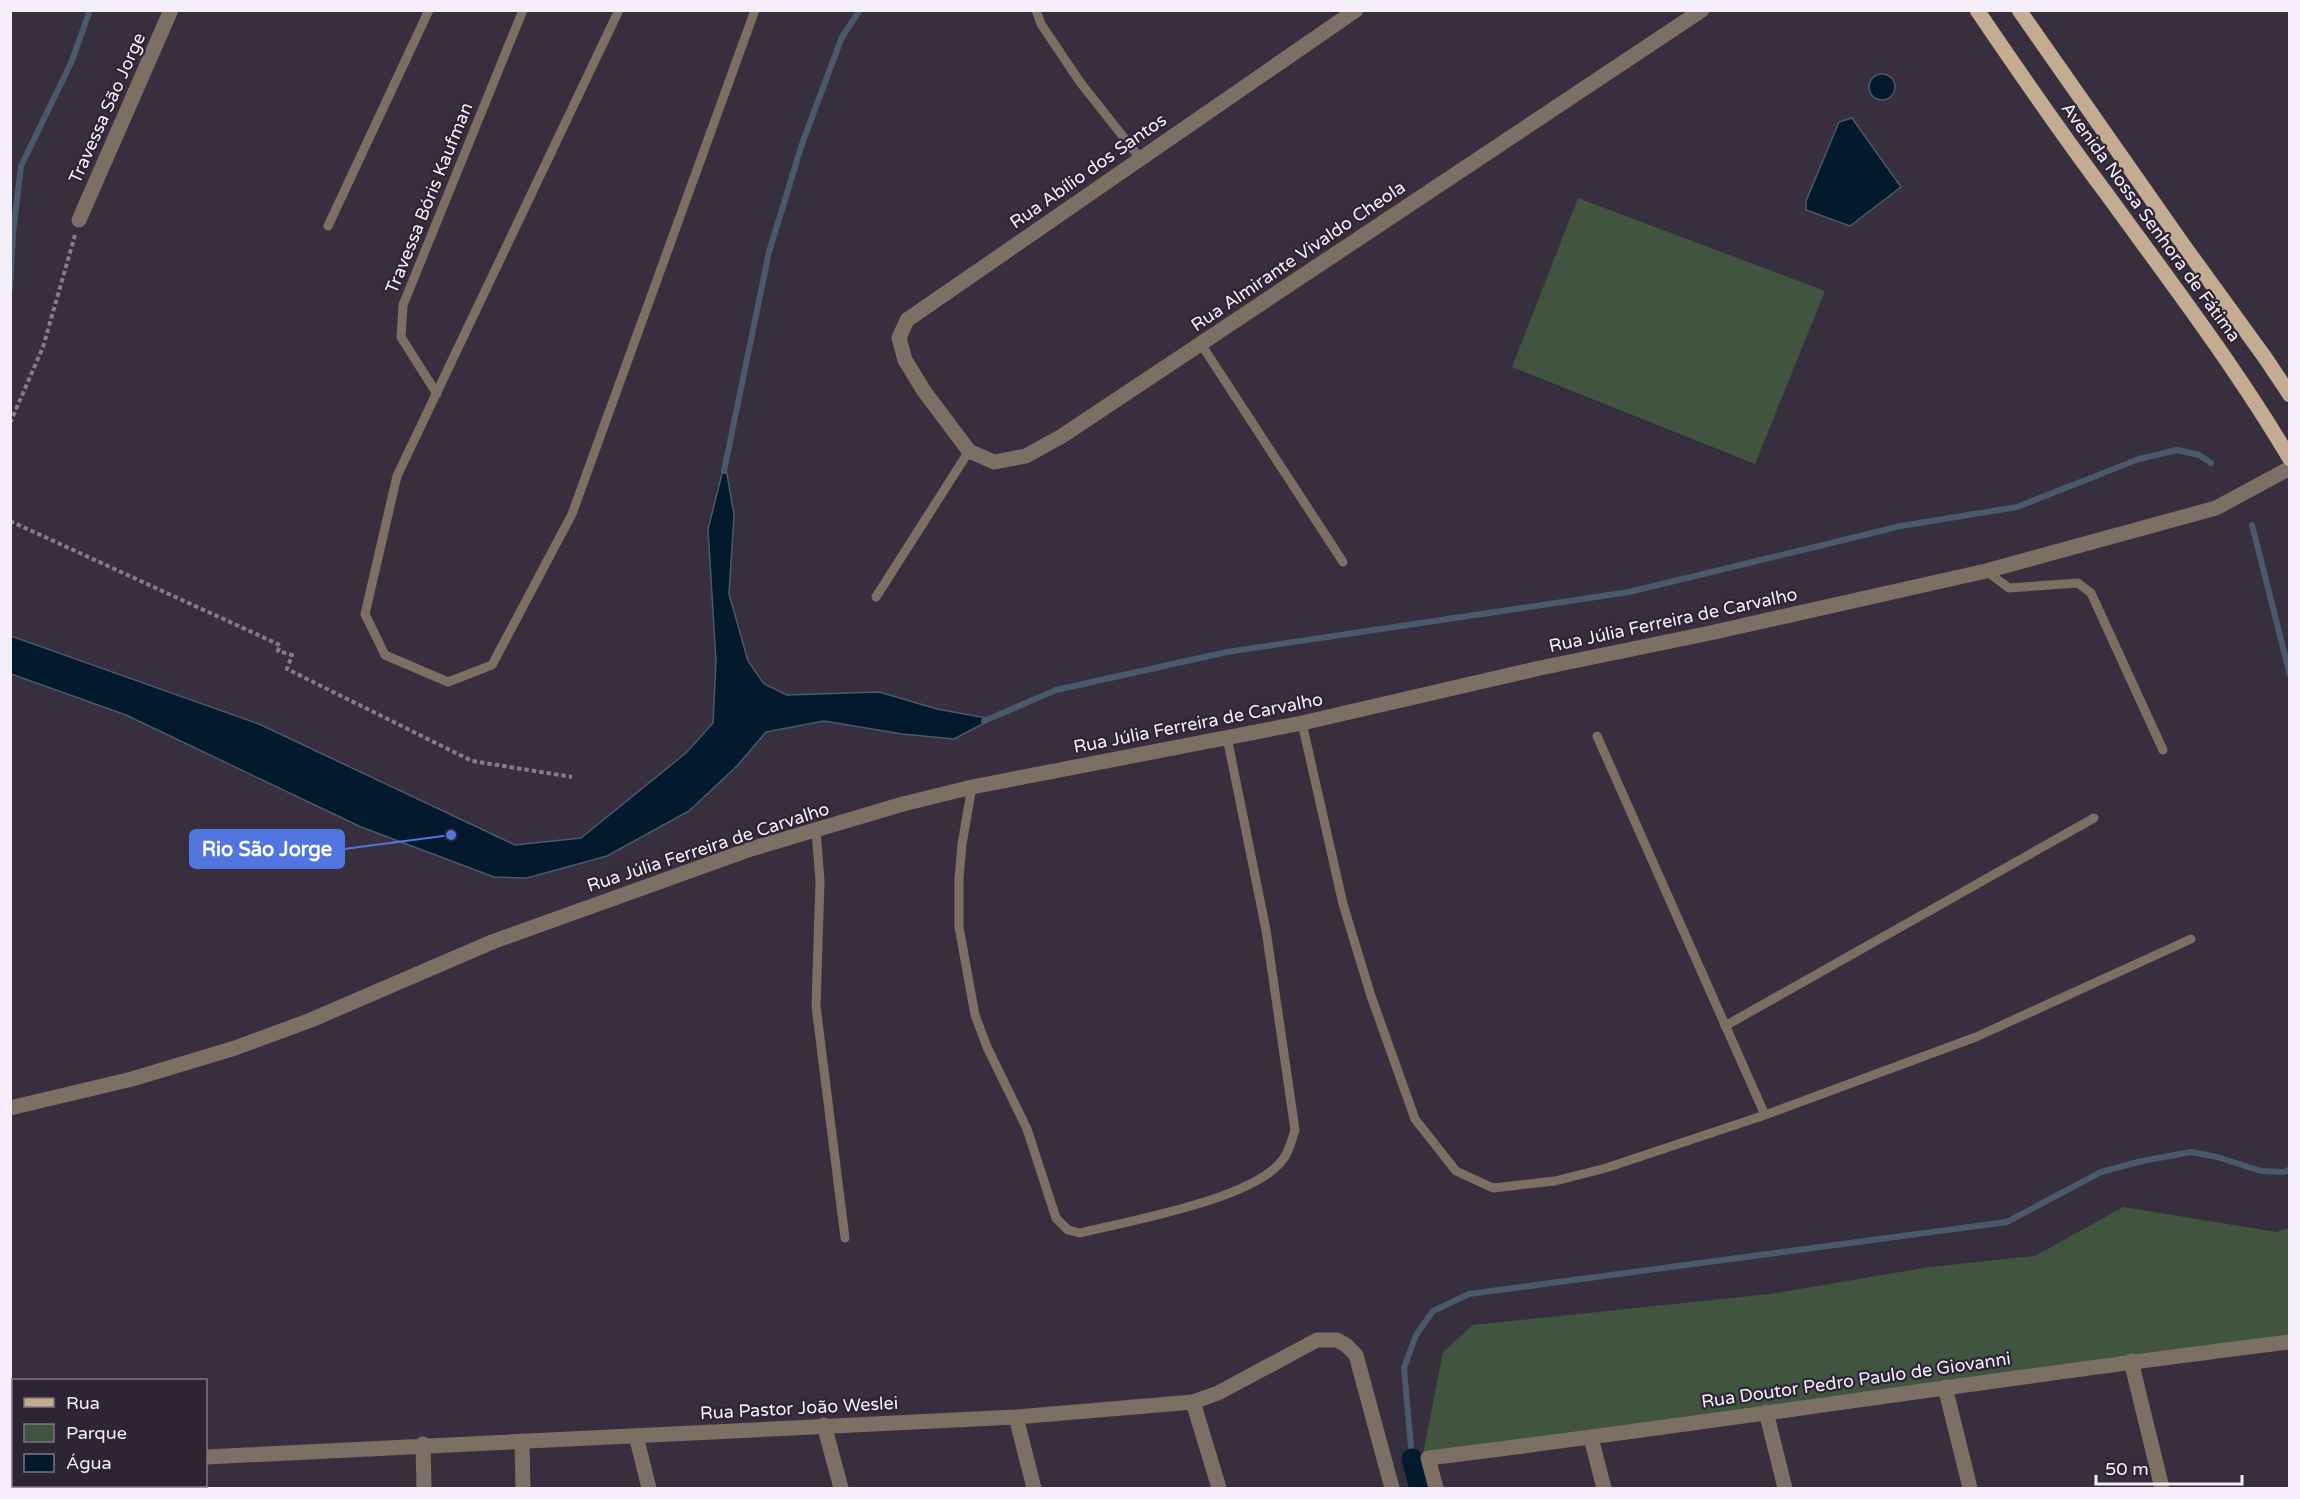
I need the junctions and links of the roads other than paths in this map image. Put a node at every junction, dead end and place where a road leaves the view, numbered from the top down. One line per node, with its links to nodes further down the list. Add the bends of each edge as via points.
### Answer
1 (171, 10): 12 (street, Travessa São Jorge)
2 (429, 10): 13 (lane)
3 (523, 10): 15 (lane, Travessa Bóris Kaufman, via 403,305 401,337)
4 (619, 10): 15 (lane)
5 (755, 10): 15 (lane, via 572,514 492,665 448,682 385,655 365,614 397,476)
6 (1036, 10): 11 (lane, via 1041,24 1080,82)
7 (1356, 10): 11 (street, Rua Abílio dos Santos)
8 (1702, 10): 14 (street, Rua Almirante Vivaldo Cheola)
9 (1977, 10): 18 (main road, Avenida Nossa Senhora de Fátima, via 2200,322)
10 (2019, 10): 16 (main road, Avenida Nossa Senhora de Fátima)
11 (1140, 158): 17 (street, Rua Abílio dos Santos, via 907,320 900,338 905,360)
12 (80, 220)
13 (328, 226)
14 (1201, 344): 17 (street, Rua Almirante Vivaldo Cheola, via 1026,456 994,462); 20 (lane)
15 (437, 394)
16 (2289, 395)
17 (969, 451): 22 (lane)
18 (2289, 459)
19 (2289, 468): 21 (street, Rua Júlia Ferreira de Carvalho, via 2216,508)
20 (1343, 562)
21 (1986, 571): 23 (street, Rua Júlia Ferreira de Carvalho); 26 (lane, via 2009,588 2078,583 2091,593)
22 (876, 597)
23 (1302, 723): 25 (street, Rua Júlia Ferreira de Carvalho); 33 (lane, via 1343,904 1371,996 1415,1119 1456,1171 1493,1188 1555,1181)
24 (1597, 736): 31 (lane)
25 (1227, 737): 27 (street, Rua Júlia Ferreira de Carvalho); 27 (lane, via 1268,942 1295,1130 1279,1164 1255,1182 1215,1198 1080,1233 1068,1230 1056,1218 1028,1129 975,1015 959,918 962,844)
26 (2163, 750)
27 (972, 787): 29 (street, Rua Júlia Ferreira de Carvalho)
28 (2094, 818): 31 (lane)
29 (816, 830): 32 (street, Rua Júlia Ferreira de Carvalho, via 751,849 492,942 235,1048 132,1079); 34 (lane, via 820,881 816,1006)
30 (2191, 939): 33 (lane, via 1976,1037)
31 (1725, 1026): 33 (lane)
32 (10, 1107)
33 (1764, 1115)
34 (845, 1238)
35 (2289, 1342): 36 (street, Rua Doutor Pedro Paulo de Giovanni)
36 (2131, 1361): 37 (street, Rua Doutor Pedro Paulo de Giovanni); 58 (street)
37 (1946, 1387): 39 (street, Rua Doutor Pedro Paulo de Giovanni); 57 (street)
38 (1193, 1402): 40 (street, Rua Pastor João Weslei); 52 (street); 53 (street, Rua Pastor João Weslei, via 1218,1393 1317,1340 1337,1340 1356,1355)
39 (1766, 1412): 43 (street, Rua Doutor Pedro Paulo de Giovanni); 56 (street)
40 (1016, 1417): 41 (street, Rua Pastor João Weslei); 51 (street)
41 (824, 1425): 42 (street, Rua Pastor João Weslei); 50 (street)
42 (636, 1436): 44 (street, Rua Pastor João Weslei); 49 (street)
43 (1591, 1438): 54 (street, Rua Doutor Pedro Paulo de Giovanni, via 1428,1458); 55 (street)
44 (522, 1441): 45 (street, Rua Pastor João Weslei); 48 (street)
45 (423, 1444): 46 (street, Rua Pastor João Weslei); 47 (street)
46 (207, 1457)
47 (424, 1488)
48 (523, 1488)
49 (649, 1488)
50 (841, 1488)
51 (1034, 1488)
52 (1219, 1488)
53 (1392, 1488)
54 (1436, 1488)
55 (1604, 1488)
56 (1785, 1488)
57 (1970, 1488)
58 (2162, 1488)

